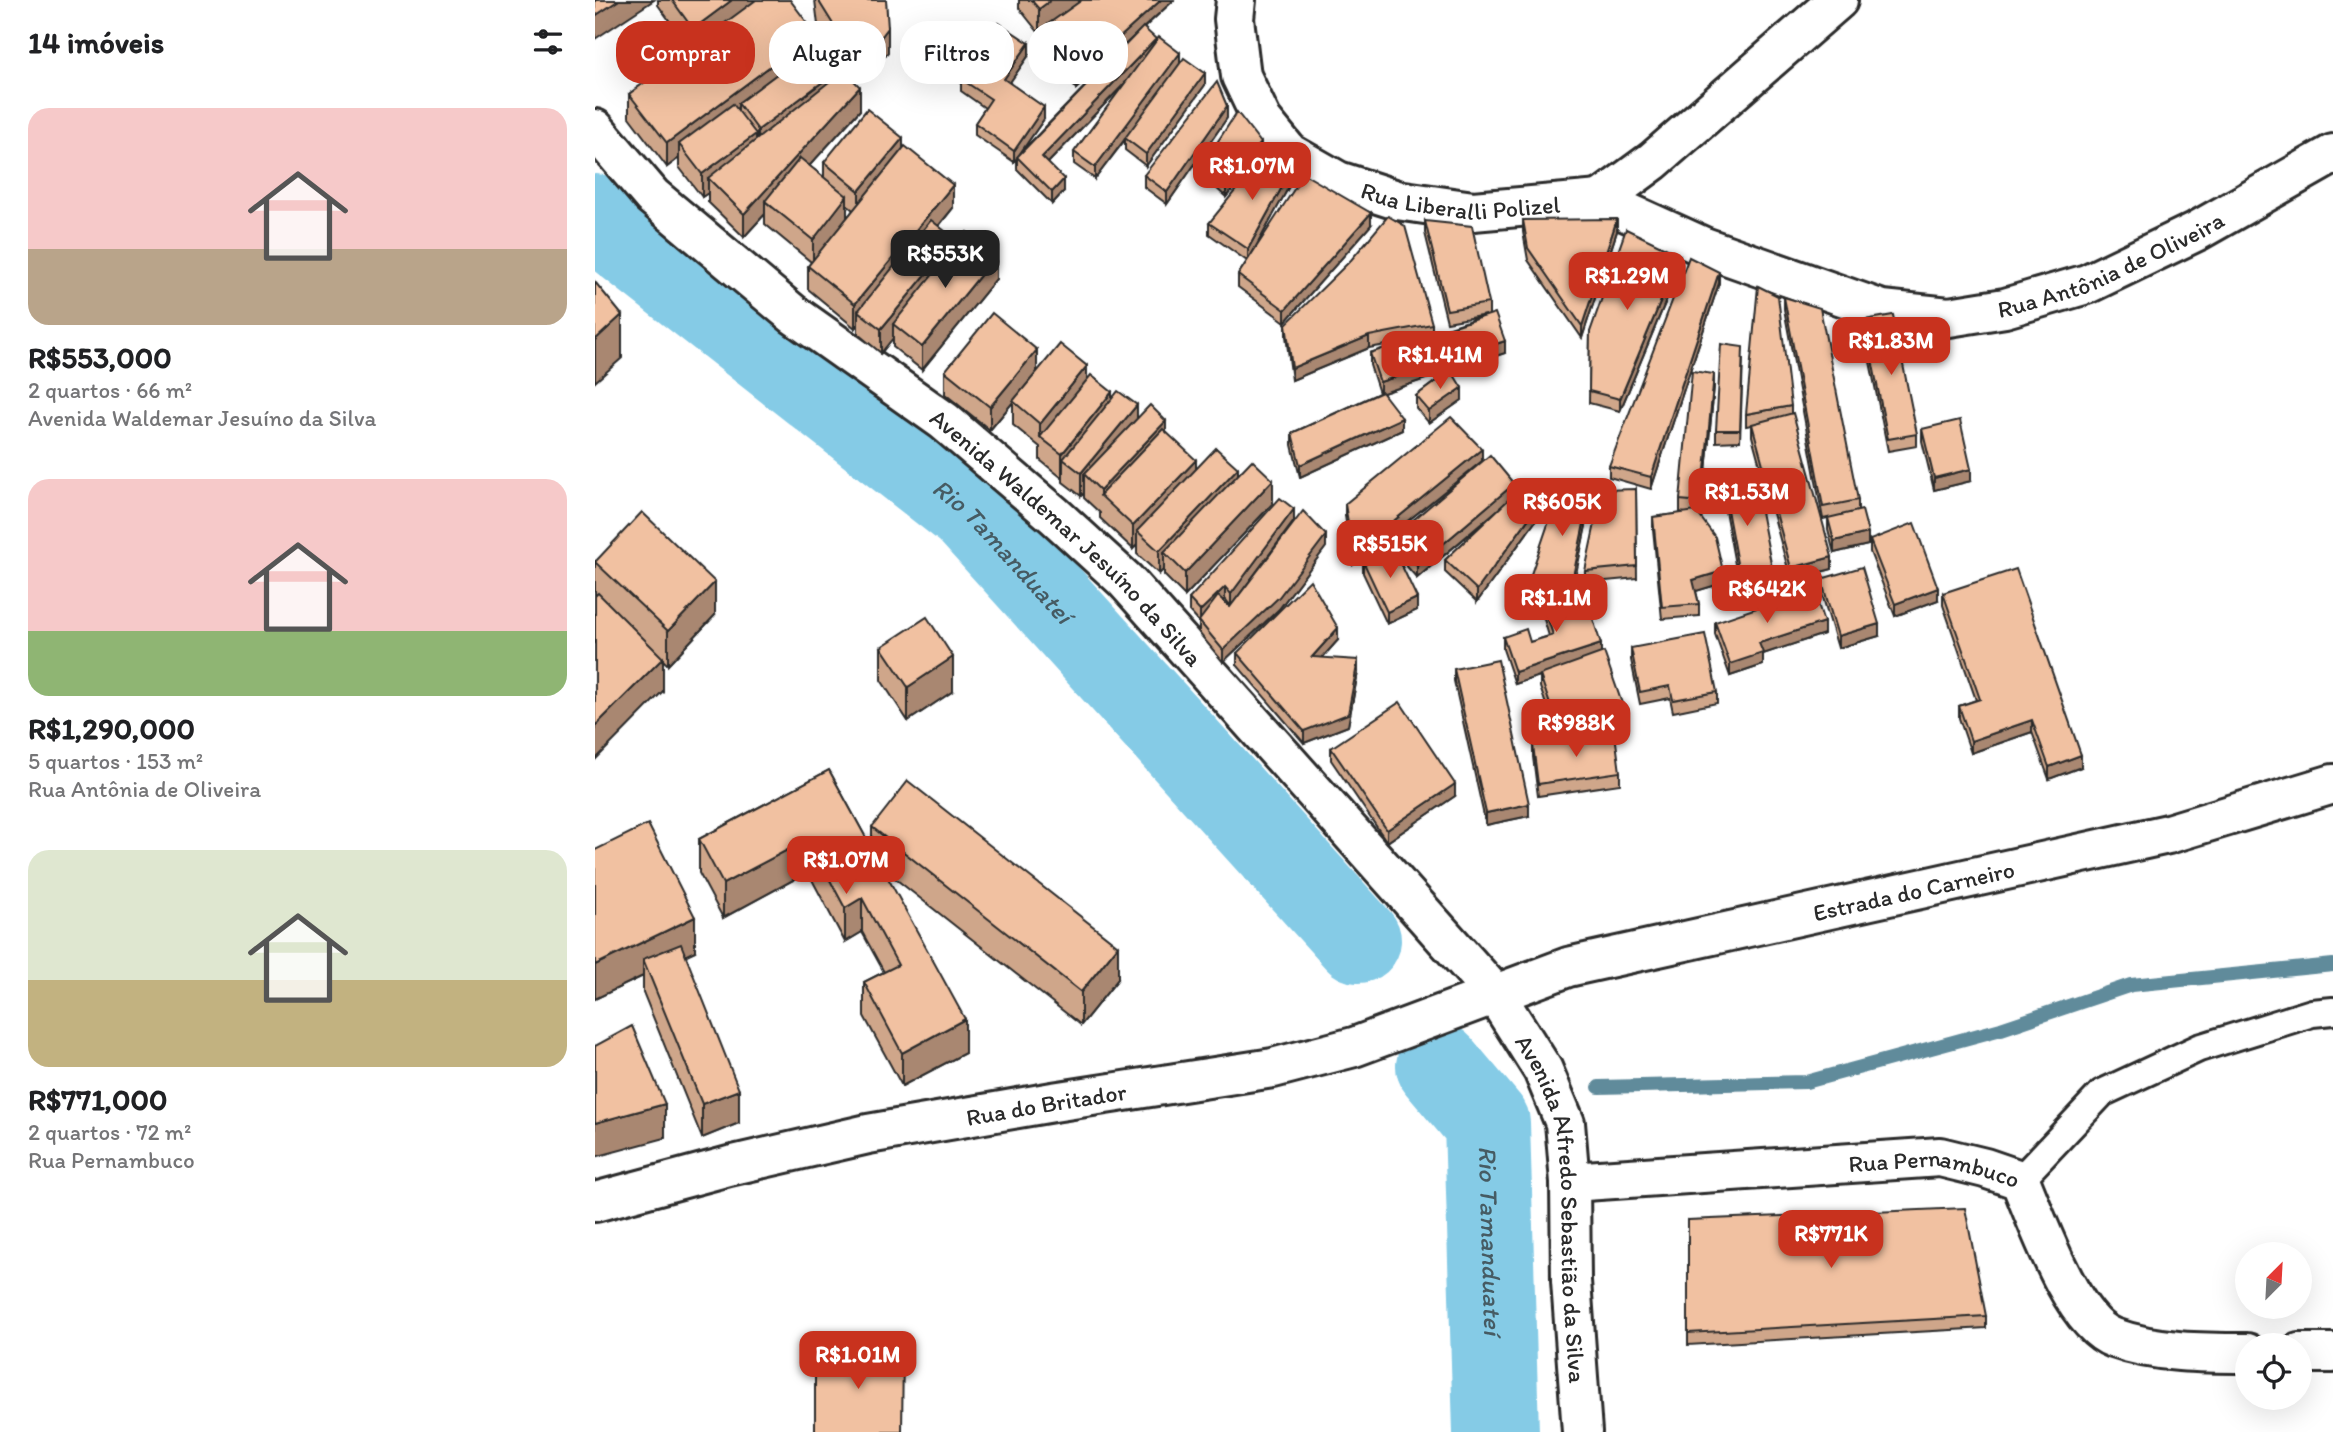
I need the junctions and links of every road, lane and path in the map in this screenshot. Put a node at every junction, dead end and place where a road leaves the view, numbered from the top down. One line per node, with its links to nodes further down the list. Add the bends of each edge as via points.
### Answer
1 (1236, 0): 5 (street, Rua Liberalli Polizel, via 1241,76 1262,120 1289,153 1338,181 1397,200 1473,211)
2 (1838, 0): 5 (street, via 1653,161)
3 (595, 129): 7 (street, Avenida Waldemar Jesuíno da Silva, via 652,196 793,314 944,421 1125,580)
4 (2333, 155): 5 (street, Rua Antônia de Oliveira, via 2087,284 2005,308 1949,317 1882,310 1704,247)
5 (1600, 200)
6 (2333, 784): 7 (street, Estrada do Carneiro, via 2168,834 1569,967)
7 (1495, 994): 10 (street, Avenida Alfredo Sebastião da Silva, via 1543,1070 1565,1123); 11 (street, Rua do Britador, via 1354,1047 1273,1068 868,1134)
8 (2333, 1011): 9 (lane, via 2312,1013 2199,1048 2102,1093)
9 (2019, 1180): 10 (street, Rua Pernambuco, via 1940,1157); 12 (street, Rua Pernambuco, via 2061,1275 2085,1315 2112,1337 2163,1349)
10 (1570, 1182): 15 (street, Avenida Alfredo Sebastião da Silva)
11 (595, 1202)
12 (2235, 1352)
13 (2312, 1353): 14 (street)
14 (2333, 1353)
15 (1581, 1432)

